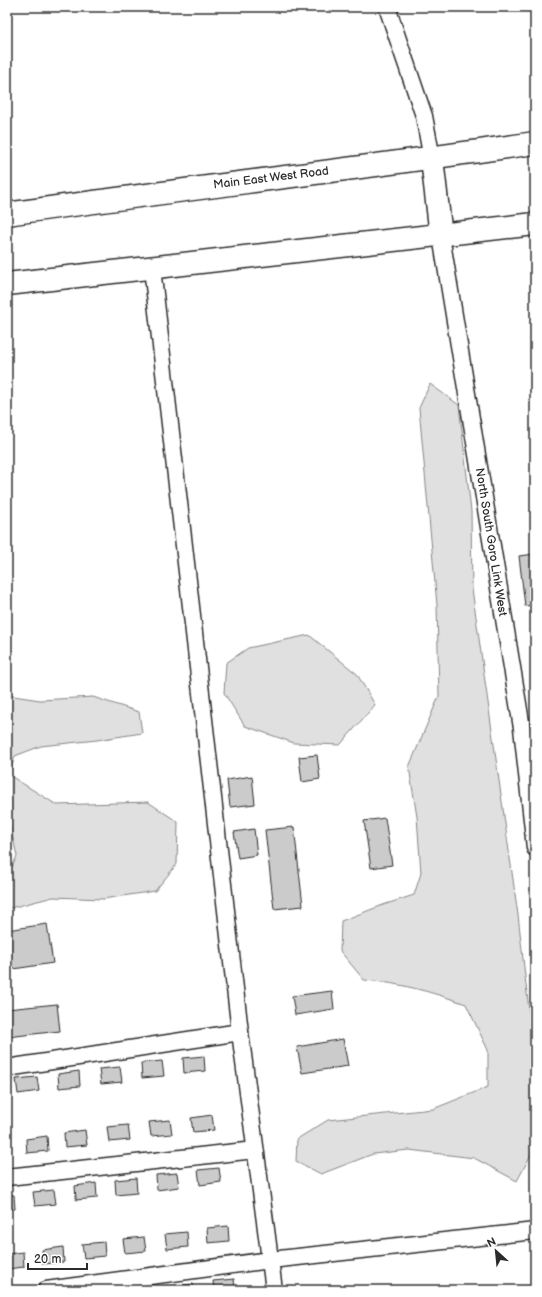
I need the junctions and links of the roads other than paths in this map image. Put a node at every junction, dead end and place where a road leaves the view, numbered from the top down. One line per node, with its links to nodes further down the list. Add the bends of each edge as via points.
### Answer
1 (387, 7): 3 (street, via 424,116)
2 (535, 143): 3 (main road, Main East West Road)
3 (432, 159): 4 (main road, Main East West Road); 6 (main road)
4 (7, 214)
5 (535, 224): 6 (main road)
6 (441, 236): 7 (main road); 9 (street, North South Goro Link West)
7 (152, 268): 8 (main road); 11 (street)
8 (7, 284)
9 (528, 727): 10 (street, North South Goro Link West)
10 (535, 848)
11 (240, 1032): 12 (street); 13 (street)
12 (7, 1068)
13 (255, 1150): 14 (street); 16 (street)
14 (7, 1177)
15 (535, 1231): 16 (street)
16 (270, 1260): 17 (street); 18 (street)
17 (46, 1290)
18 (274, 1290)

